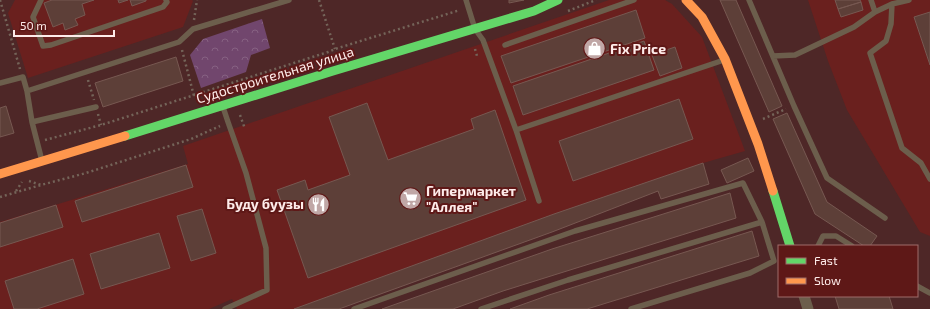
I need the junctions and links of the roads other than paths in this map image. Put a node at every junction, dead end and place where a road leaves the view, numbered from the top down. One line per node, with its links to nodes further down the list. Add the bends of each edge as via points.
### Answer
1 (41, 0): 2 (lane, via 33,17 43,46 163,6)
2 (166, 0)
3 (289, 0): 18 (lane, via 193,29 179,42)
4 (466, 0): 13 (lane)
5 (558, 0): 13 (street, Судостроительная улица, via 534,11)
6 (634, 0): 14 (lane)
7 (686, 0): 16 (street, via 702,17)
8 (749, 0): 15 (lane)
9 (871, 0): 12 (lane)
10 (909, 0): 11 (lane)
11 (892, 4): 12 (lane); 25 (lane, via 891,24 886,41 870,53 902,148 920,163)
12 (875, 12): 15 (lane, via 854,27 795,55)
13 (475, 28): 20 (street, Судостроительная улица); 22 (lane, via 482,40)
14 (505, 45)
15 (773, 56): 27 (lane, via 827,178)
16 (724, 59): 22 (lane); 29 (street, via 758,144)
17 (0, 83): 18 (lane, via 23,77)
18 (27, 91): 21 (lane)
19 (96, 106): 21 (lane)
20 (223, 106): 23 (street, Судостроительная улица); 36 (lane, via 246,173 266,248 267,290)
21 (32, 122): 23 (lane)
22 (516, 130): 26 (lane)
23 (42, 162): 24 (street, Судостроительная улица)
24 (0, 174)
25 (930, 179)
26 (539, 201)
27 (885, 218)
28 (762, 222): 32 (lane); 37 (lane, via 743,183 575,231); 38 (lane)
29 (790, 245)
30 (818, 245): 31 (lane, via 823,236 836,236)
31 (850, 245)
32 (777, 260): 39 (lane, via 750,273)
33 (918, 287): 34 (lane)
34 (930, 293)
35 (804, 297): 40 (street)
36 (225, 309)
37 (354, 309)
38 (481, 309)
39 (631, 309)
40 (808, 309)

